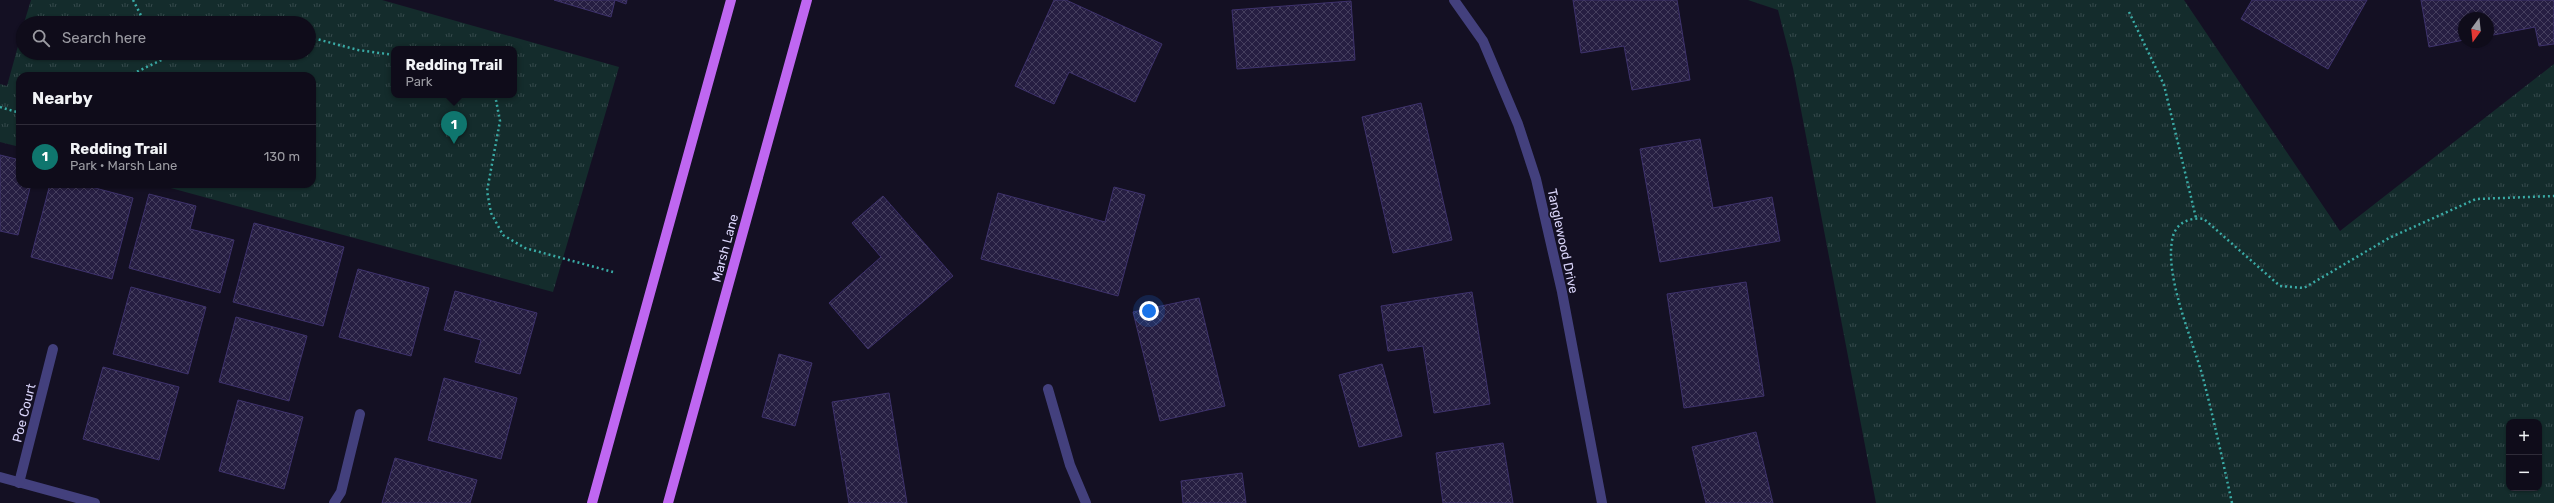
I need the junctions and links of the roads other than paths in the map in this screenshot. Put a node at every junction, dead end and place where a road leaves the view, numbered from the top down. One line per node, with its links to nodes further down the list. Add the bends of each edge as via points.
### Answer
1 (731, 0): 11 (main road)
2 (807, 0): 12 (main road, Marsh Lane)
3 (1454, 0): 14 (street, Tanglewood Drive, via 1483,41 1518,124 1536,178 1562,292)
4 (53, 349): 8 (street, Poe Court)
5 (1048, 389): 13 (street, via 1070,466)
6 (360, 414): 10 (street, via 341,492)
7 (0, 478): 8 (street)
8 (19, 483): 9 (street)
9 (95, 503)
10 (334, 503)
11 (592, 503)
12 (668, 503)
13 (1086, 503)
14 (1602, 503)

